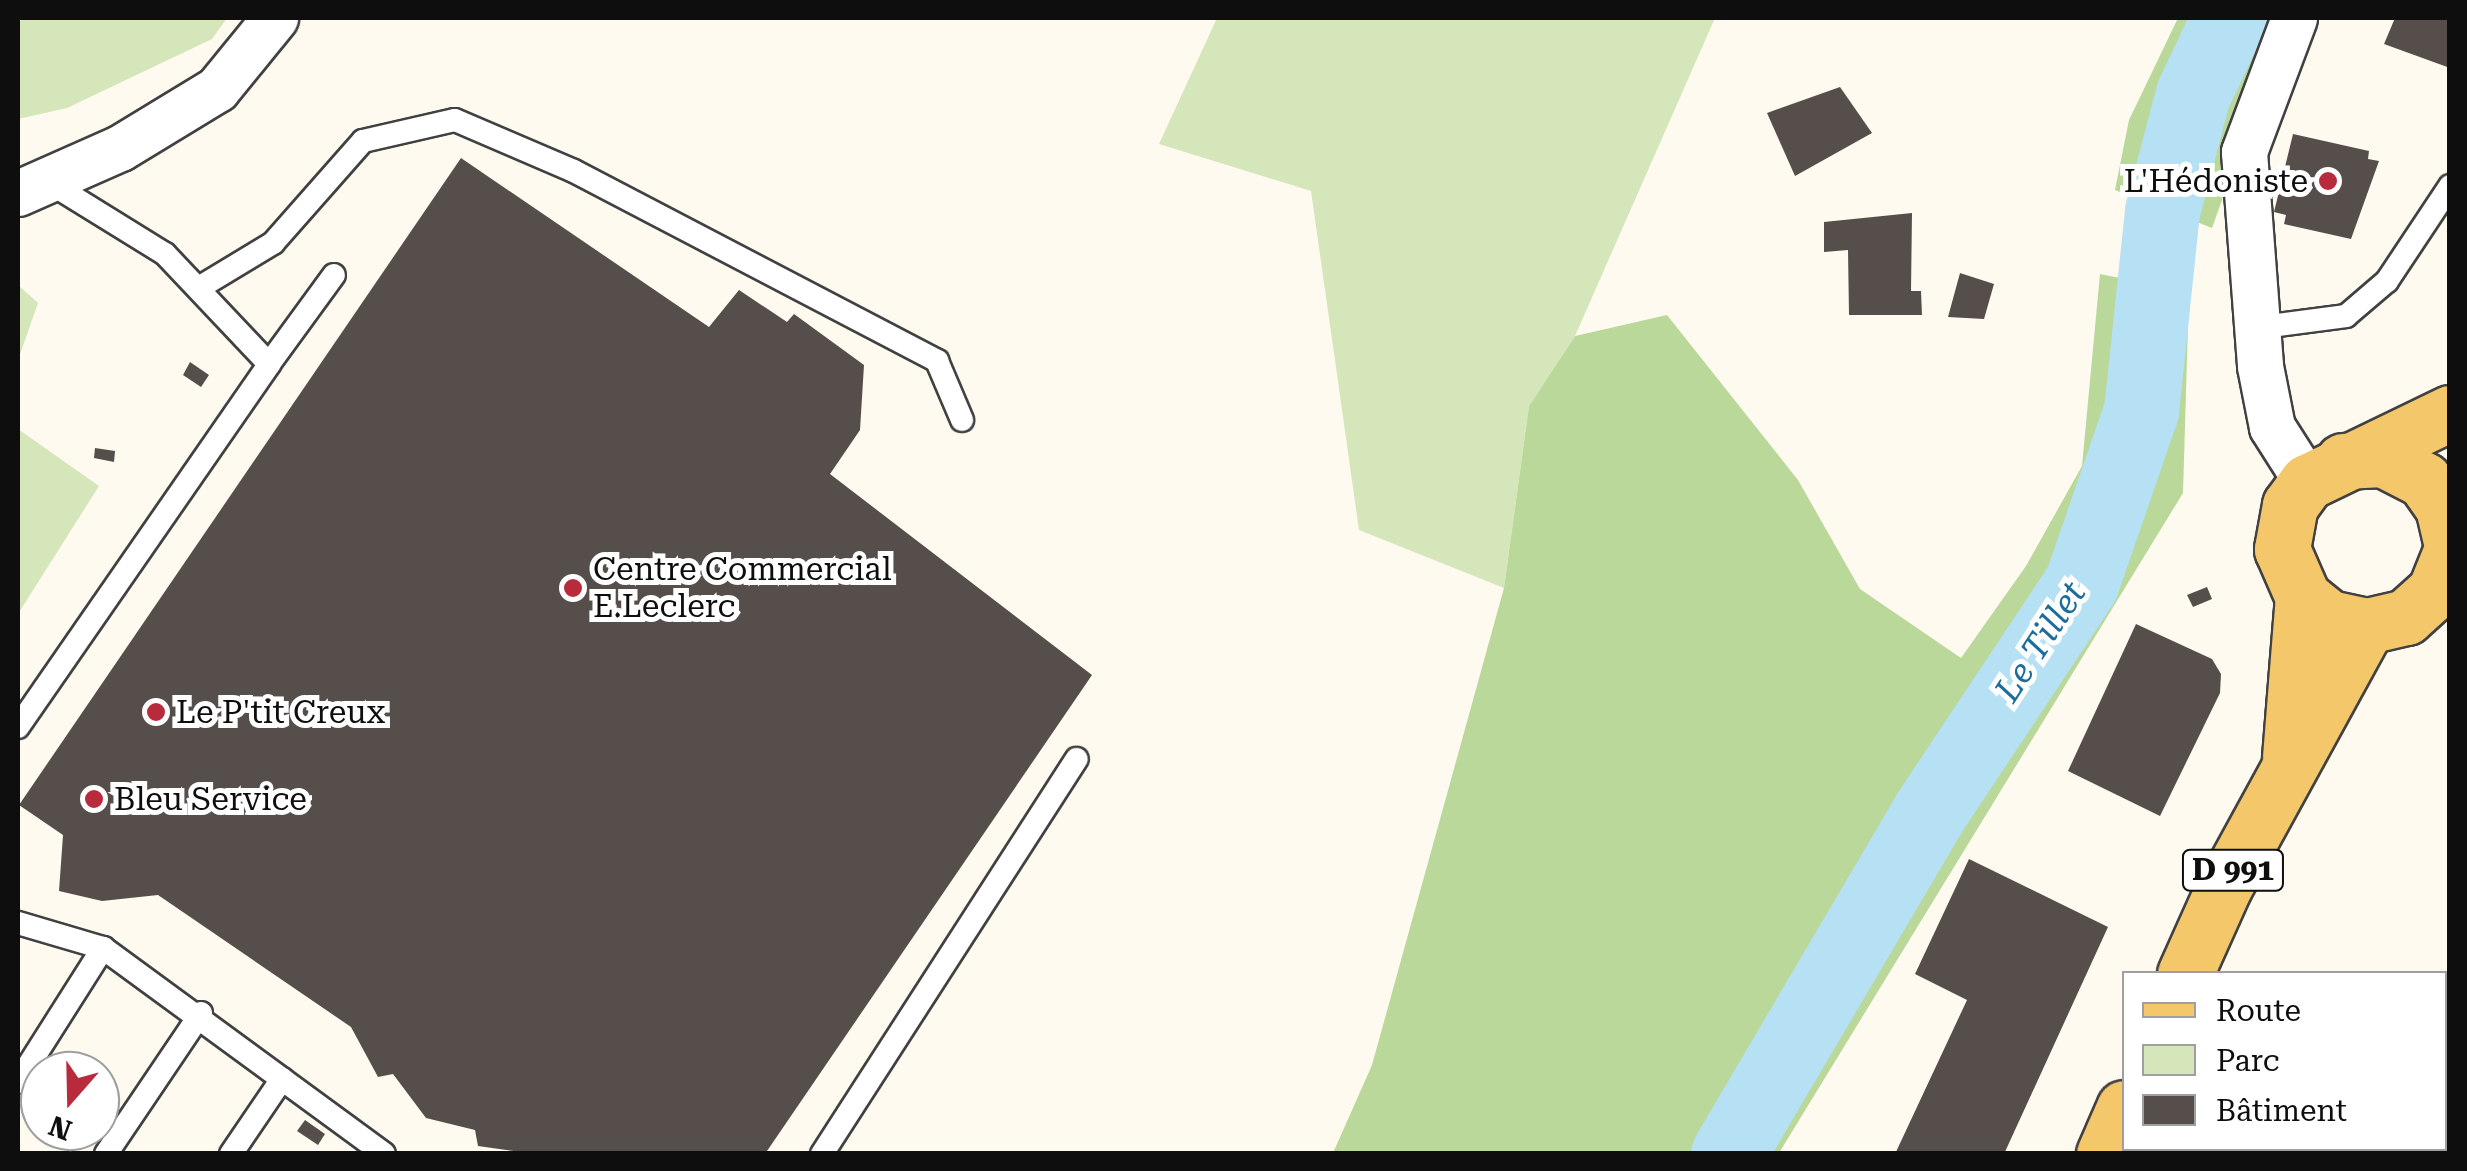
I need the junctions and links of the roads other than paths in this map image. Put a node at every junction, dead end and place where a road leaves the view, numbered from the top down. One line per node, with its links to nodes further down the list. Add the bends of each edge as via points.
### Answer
1 (275, 18): 4 (street, via 217,89 120,148)
2 (2294, 18): 7 (street, via 2244,152)
3 (2450, 186): 7 (lane, via 2387,281 2346,316)
4 (32, 187): 6 (lane, via 165,254)
5 (334, 276): 8 (lane)
6 (202, 286): 8 (lane); 10 (lane, via 273,244 363,140 455,120 574,171 937,360)
7 (2255, 328): 12 (street, via 2272,427)
8 (269, 364): 16 (lane)
9 (2450, 413): 12 (main road)
10 (962, 420)
11 (2450, 433): 13 (main road)
12 (2325, 471): 13 (main road, via 2400,464 2424,480); 14 (main road, via 2290,505 2282,549)
13 (2445, 559): 15 (main road, via 2406,616)
14 (2302, 597): 15 (main road, via 2329,618); 18 (main road, D 991)
15 (2367, 626): 18 (main road, D 991)
16 (18, 727)
17 (1078, 759): 30 (lane)
18 (2288, 770): 21 (main road, D 991)
19 (18, 922): 20 (lane)
20 (103, 948): 22 (lane, via 124,969); 24 (lane)
21 (2187, 971)
22 (200, 1013): 23 (lane); 27 (lane)
23 (282, 1079): 26 (lane); 28 (lane)
24 (18, 1082)
25 (2122, 1113): 31 (main road)
26 (350, 1145): 29 (lane)
27 (106, 1154)
28 (231, 1154)
29 (384, 1154)
30 (822, 1154)
31 (2104, 1154)

